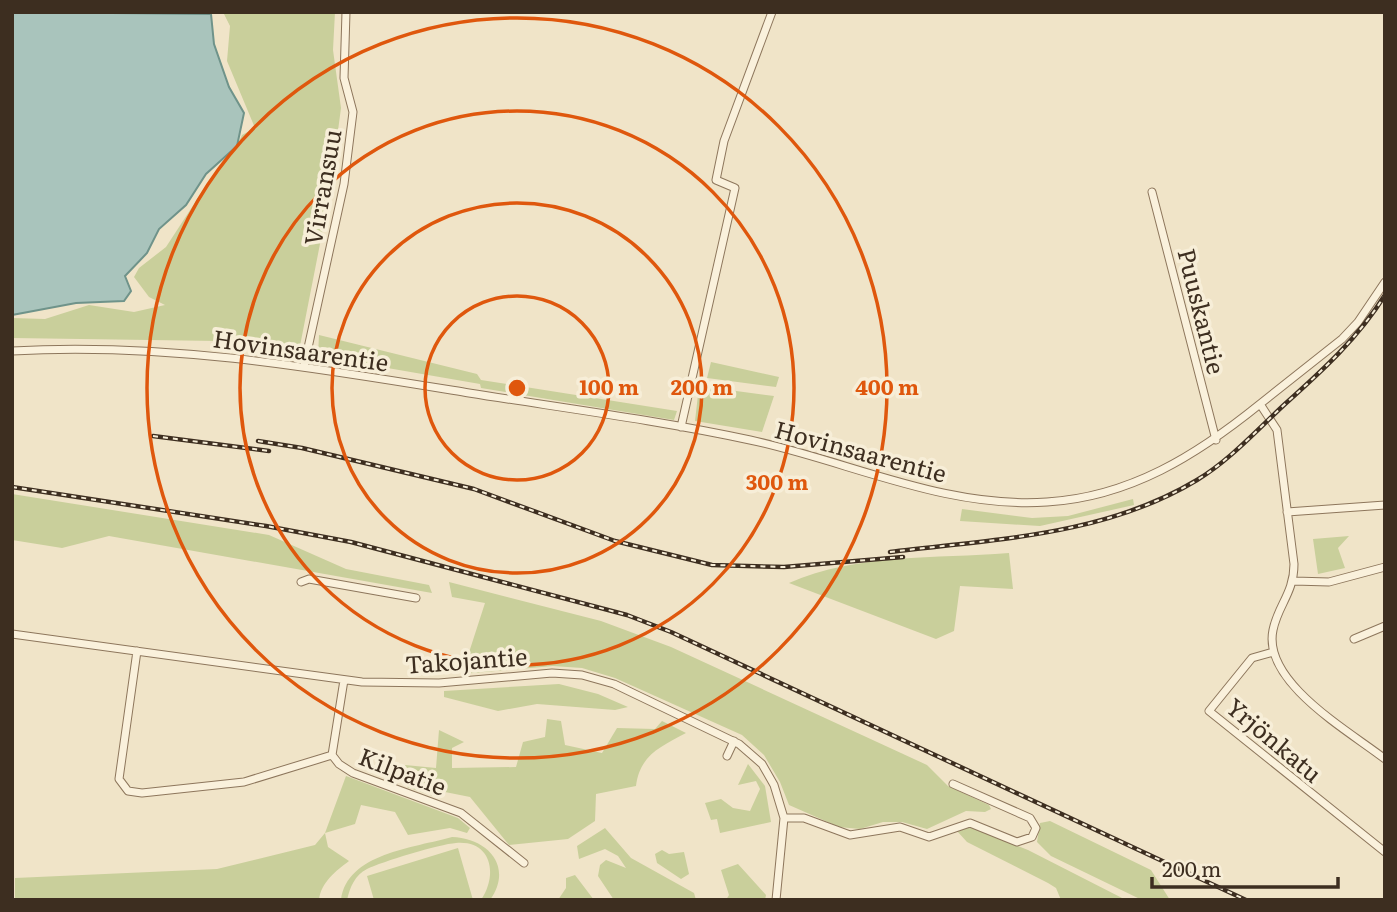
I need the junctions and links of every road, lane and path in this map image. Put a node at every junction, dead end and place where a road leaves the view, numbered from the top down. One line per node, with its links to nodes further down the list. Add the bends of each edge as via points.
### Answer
1 (346, 12): 6 (street, Virransuu, via 344,78 354,113 344,184)
2 (772, 12): 8 (street, via 724,141 716,180 735,188)
3 (1152, 192): 9 (street, Puuskantie)
4 (1385, 282): 7 (street, Hovinsaarentie, via 1342,339)
5 (12, 351): 6 (street, Hovinsaarentie, via 143,350)
6 (304, 366): 8 (street, Hovinsaarentie)
7 (1260, 404): 9 (street, Hovinsaarentie); 11 (street, via 1278,430)
8 (681, 427): 9 (street, Hovinsaarentie, via 767,444 937,491 1013,503 1069,500 1132,485)
9 (1216, 440)
10 (1385, 505): 11 (street)
11 (1287, 512): 13 (street)
12 (1385, 567): 13 (street, via 1329,582)
13 (1294, 581): 20 (street, via 1276,620)
14 (301, 582): 15 (street, via 309,579)
15 (416, 598)
16 (1385, 626): 18 (street)
17 (12, 634): 19 (street, Takojantie)
18 (1354, 639)
19 (137, 651): 21 (street, Takojantie); 23 (street, via 119,779 128,791 244,782)
20 (1273, 652): 25 (street, via 1301,694); 28 (street, Yrjönkatu, via 1252,658 1209,711)
21 (344, 680): 22 (street, Takojantie, via 407,684 552,673 582,675 614,684); 23 (street, Kilpatie)
22 (734, 741): 24 (street); 27 (street, Takojantie, via 755,756 769,775)
23 (332, 755): 29 (street, Kilpatie, via 352,773 461,813)
24 (727, 756)
25 (1385, 759)
26 (953, 784): 27 (street, via 1030,818 1036,828 1032,837 1017,842 970,823 933,837 900,827 850,835 804,818)
27 (783, 818): 30 (street, Takojantie)
28 (1385, 852)
29 (524, 863)
30 (776, 900)

